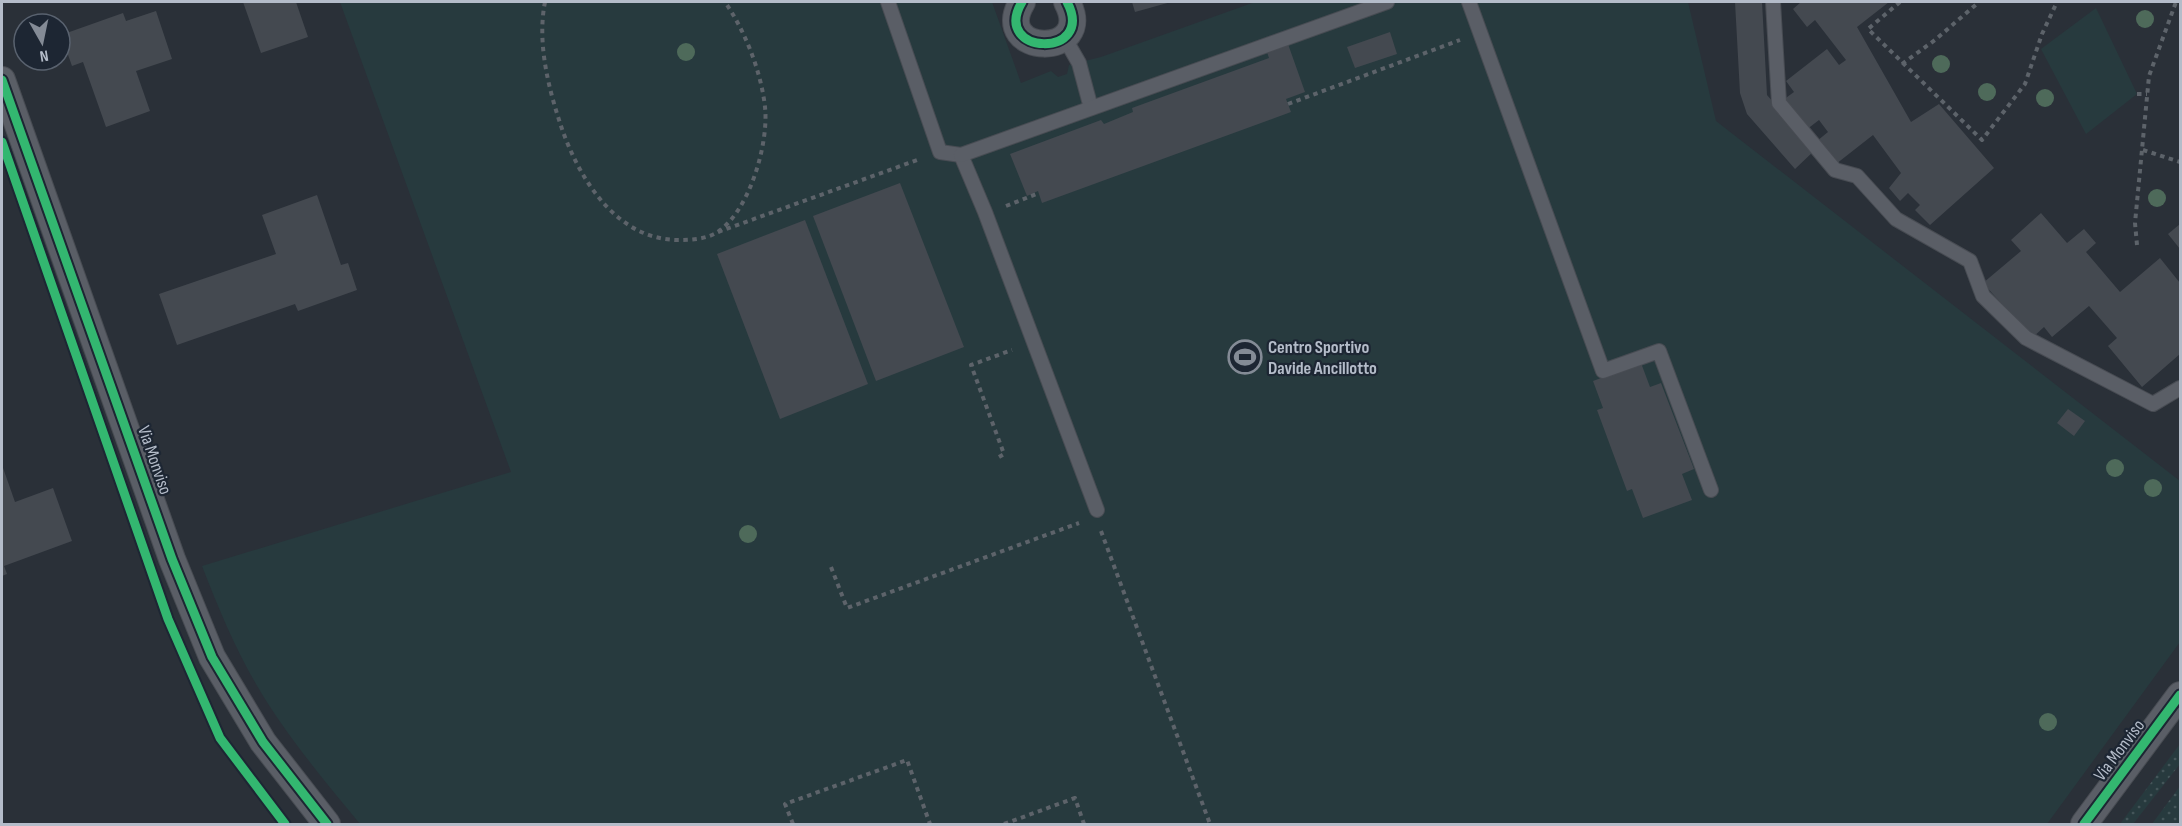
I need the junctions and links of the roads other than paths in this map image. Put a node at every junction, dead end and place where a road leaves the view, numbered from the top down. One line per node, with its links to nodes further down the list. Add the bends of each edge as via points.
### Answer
1 (888, 2): 10 (lane, via 940,152)
2 (1022, 2): 7 (street, via 1016,20 1023,36 1037,45)
3 (1067, 2): 7 (street, via 1072,19)
4 (1387, 2): 9 (lane)
5 (1469, 2): 12 (lane, via 1603,371 1659,351)
6 (1773, 2): 11 (lane, via 1779,103 1835,170 1857,176 1896,219 1970,261 1983,296 2026,338 2153,404)
7 (1064, 37): 9 (lane, via 1079,63)
8 (2, 80): 15 (street, Via Monviso, via 172,559 212,657 263,742)
9 (1091, 108): 10 (lane)
10 (961, 155): 13 (lane, via 986,212)
11 (2181, 388)
12 (1711, 490)
13 (1097, 513)
14 (2181, 694): 16 (street, Via Monviso)
15 (327, 825)
16 (2084, 825)

